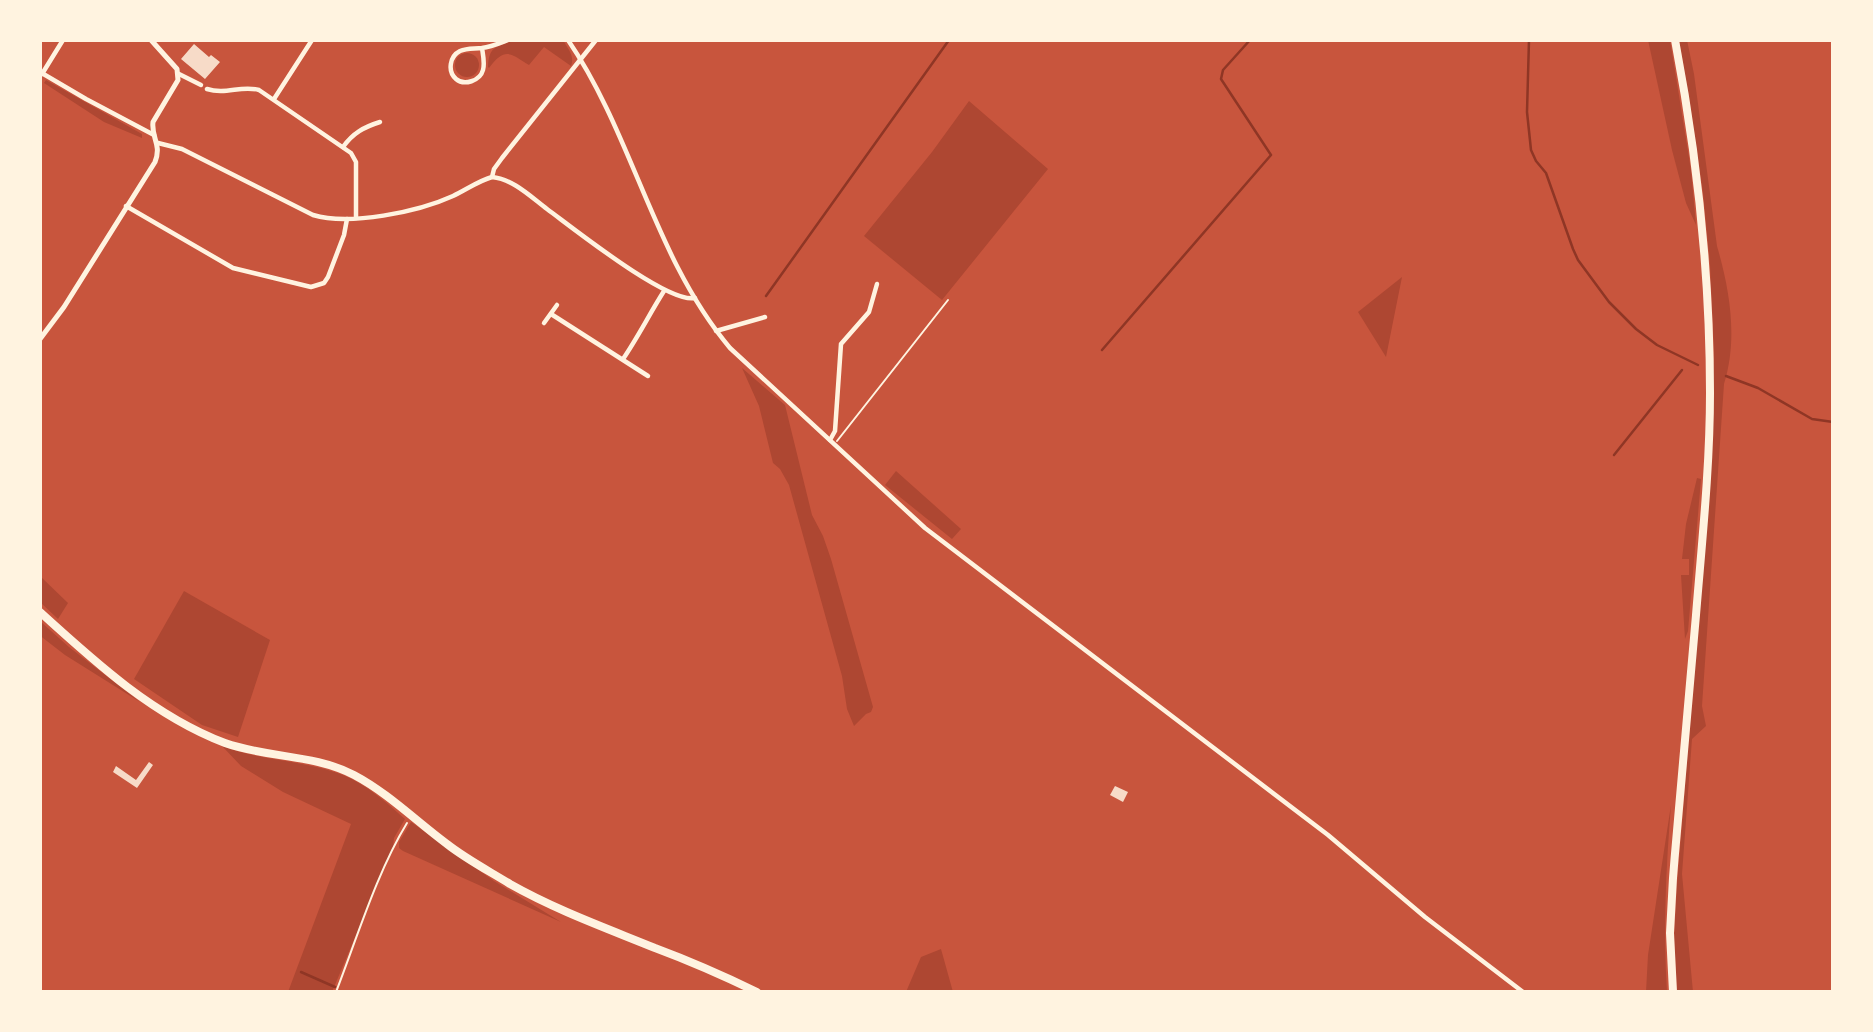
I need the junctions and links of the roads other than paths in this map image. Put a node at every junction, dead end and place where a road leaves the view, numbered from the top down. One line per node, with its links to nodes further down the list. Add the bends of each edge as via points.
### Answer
1 (63, 40): 10 (street)
2 (150, 40): 11 (street)
3 (312, 40): 14 (street)
4 (508, 40): 8 (street)
5 (568, 40): 9 (street)
6 (596, 40): 9 (street)
7 (1675, 40): 38 (highway, via 1698,186 1710,391 1671,920)
8 (482, 48): 8 (street, via 454,55 450,67 456,79 469,82 480,75)
9 (580, 58): 19 (street); 25 (street)
10 (41, 73): 16 (street)
11 (179, 75): 12 (street); 16 (street, via 153,122)
12 (201, 85)
13 (207, 89): 14 (street, via 252,88)
14 (274, 99): 18 (street)
15 (380, 122): 18 (street, via 354,134)
16 (155, 136): 17 (street)
17 (158, 143): 20 (street, via 155,162); 22 (street, via 182,149 313,215)
18 (343, 148): 21 (street, via 355,162)
19 (492, 177): 21 (street, via 419,208); 24 (street, via 520,189)
20 (126, 206): 22 (street, via 233,268 311,287 328,277); 31 (street)
21 (356, 218): 22 (street)
22 (347, 219)
23 (877, 284): 34 (street, via 869,312 841,344)
24 (664, 291): 25 (street); 32 (street)
25 (695, 298): 30 (street)
26 (557, 305): 27 (street)
27 (551, 314): 29 (street); 32 (street)
28 (765, 317): 30 (street)
29 (544, 323)
30 (716, 331): 34 (street)
31 (40, 339)
32 (623, 359): 33 (street)
33 (648, 376)
34 (832, 442): 37 (street, via 925,528 1328,835)
35 (40, 612): 36 (highway, via 139,696 187,725 227,743 351,774 503,880)
36 (757, 992)
37 (1523, 992)
38 (1673, 992)

